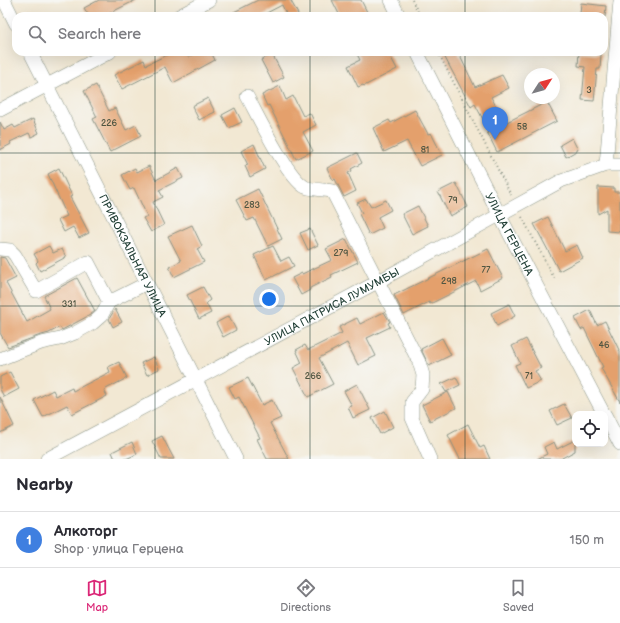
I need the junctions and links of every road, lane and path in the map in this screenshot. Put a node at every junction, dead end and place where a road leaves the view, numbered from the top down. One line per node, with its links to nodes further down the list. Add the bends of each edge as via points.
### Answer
1 (4, 0): 9 (street)
2 (209, 0): 6 (street)
3 (391, 0): 7 (street)
4 (412, 0): 8 (path)
5 (620, 1): 17 (street)
6 (186, 12)
7 (397, 12)
8 (418, 12)
9 (12, 16)
10 (32, 56): 14 (street, ПРИВОКЗАЛЬНАЯ УЛИЦА)
11 (102, 56): 14 (street)
12 (419, 56): 20 (street, УЛИЦА ГЕРЦЕНА)
13 (440, 56): 19 (path)
14 (46, 86): 16 (street); 24 (street, ПРИВОКЗАЛЬНАЯ УЛИЦА)
15 (247, 96): 23 (street, via 293,176 306,187 332,191)
16 (0, 110)
17 (606, 164): 18 (street, УЛИЦА ПАТРИСА ЛУМУМБЫ); 19 (street, УЛИЦА ПАТРИСА ЛУМУМБЫ, via 561,181)
18 (620, 166)
19 (517, 206): 20 (street, УЛИЦА ПАТРИСА ЛУМУМБЫ); 22 (path)
20 (500, 216): 23 (street, УЛИЦА ПАТРИСА ЛУМУМБЫ); 28 (street, УЛИЦА ГЕРЦЕНА)
21 (0, 249): 25 (street, via 10,250 15,255 36,290 88,262)
22 (554, 278)
23 (379, 281): 27 (street, УЛИЦА ПАТРИСА ЛУМУМБЫ); 33 (street, via 423,375 422,389 412,402 412,418)
24 (147, 283): 25 (street); 27 (street, ПРИВОКЗАЛЬНАЯ УЛИЦА)
25 (109, 302): 26 (street, via 102,315 76,333)
26 (0, 359)
27 (196, 380): 31 (street, УЛИЦА ПАТРИСА ЛУМУМБЫ); 32 (street, ПРИВОКЗАЛЬНАЯ УЛИЦА)
28 (603, 411)
29 (608, 421): 30 (street, УЛИЦА ГЕРЦЕНА)
30 (620, 444)
31 (46, 459)
32 (236, 459)
33 (430, 459)

